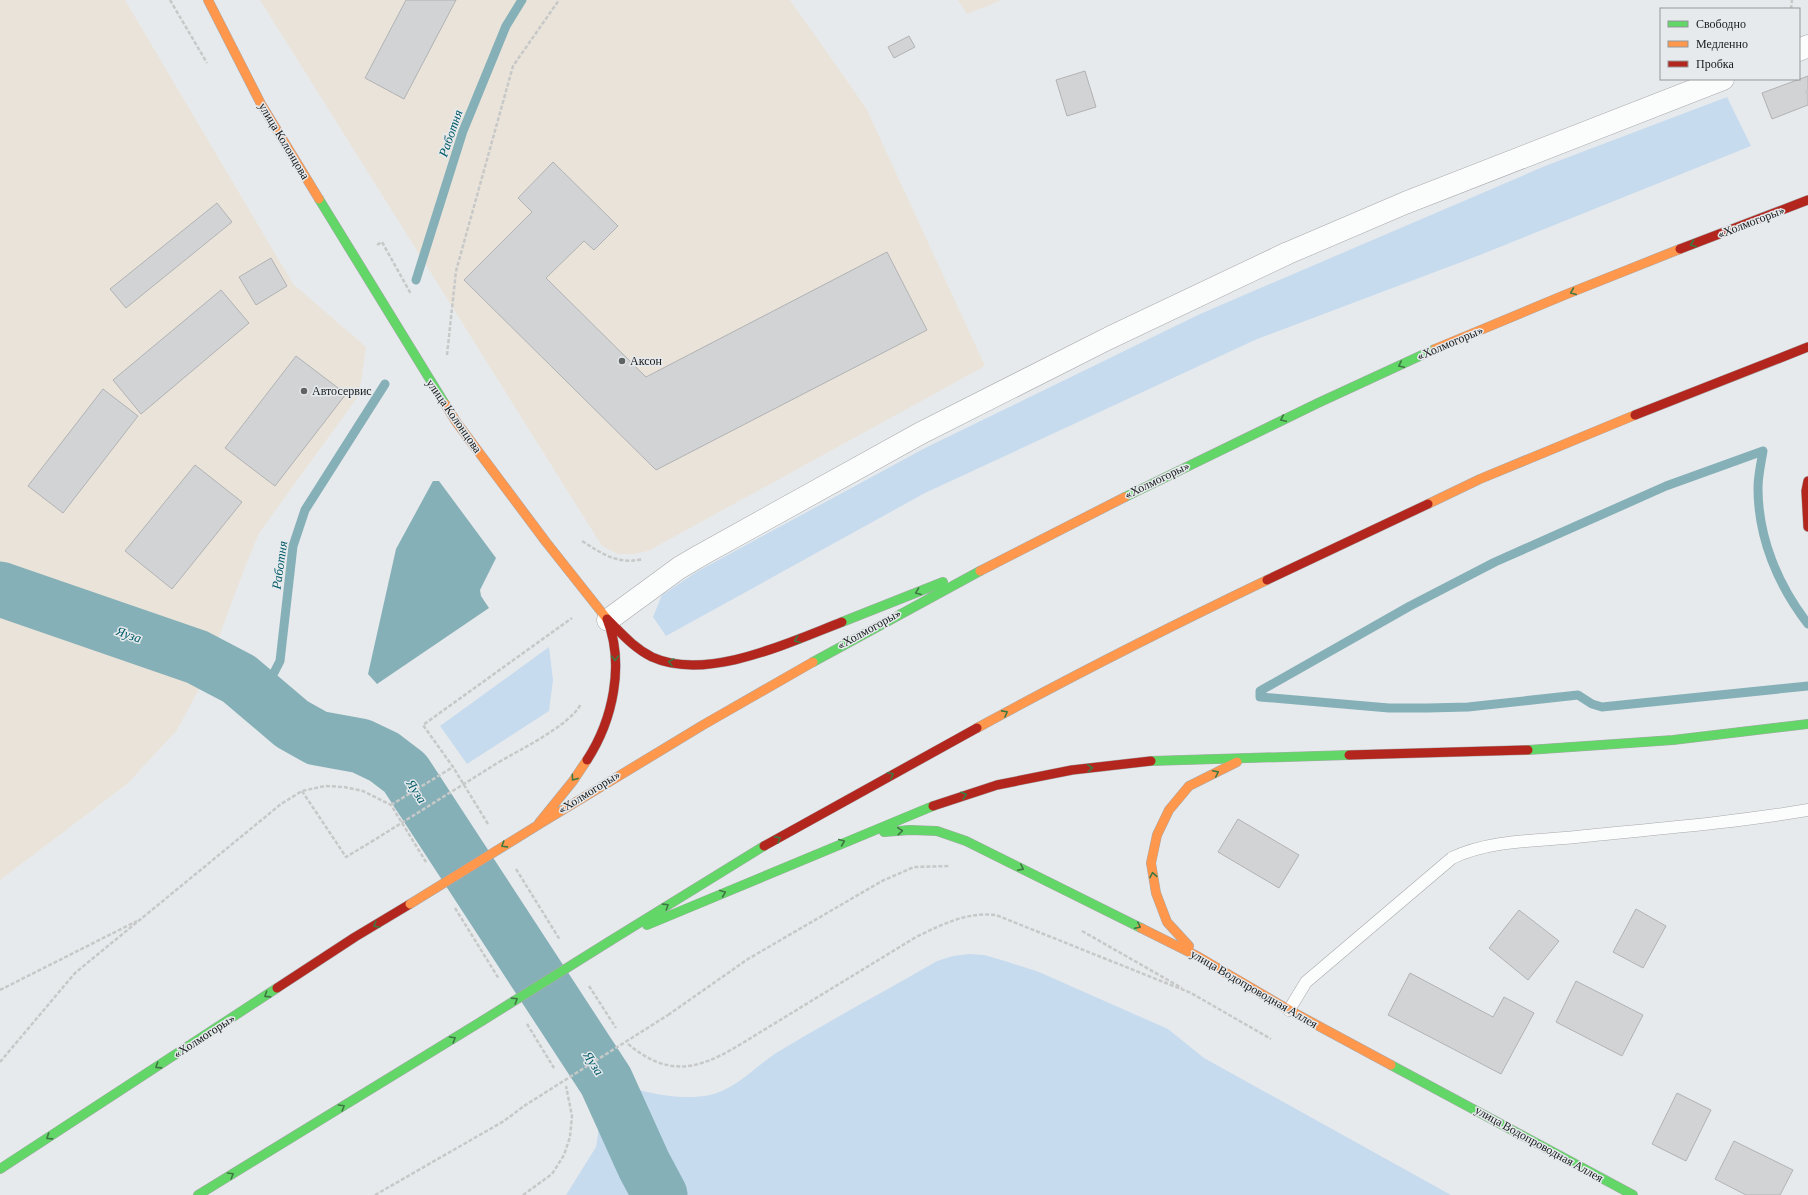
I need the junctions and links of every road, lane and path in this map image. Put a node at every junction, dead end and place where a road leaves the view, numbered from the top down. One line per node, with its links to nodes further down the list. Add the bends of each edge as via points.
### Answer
1 (208, 0): 14 (main road, улица Колонцова, via 262,104 457,423)
2 (559, 0): 8 (path, via 513,66 456,271)
3 (1720, 80): 14 (street, via 1405,203 1288,254 1109,338 921,433 701,555)
4 (1807, 92): 5 (path)
5 (1808, 98)
6 (1808, 200): 11 (main road, «Холмогоры», one-way to 11, via 1424,354)
7 (1808, 347): 32 (main road, one-way to 7, via 755,851 1057,684 1191,616 1480,479)
8 (447, 358)
9 (1808, 480): 10 (main road)
10 (1808, 527)
11 (993, 562): 14 (main road, one-way to 14, via 780,646 725,662 699,665 675,663 653,657 634,646); 23 (main road, «Холмогоры», via 692,729)
12 (571, 611): 13 (path)
13 (574, 617): 15 (path); 19 (path, via 423,725)
14 (608, 620): 23 (main road, улица Колонцова, one-way to 23, via 615,649 616,677 612,705 593,751)
15 (577, 621)
16 (581, 703): 20 (path, bridge, via 578,710 565,722 346,857)
17 (1808, 724): 18 (main road, via 1673,740 1555,748)
18 (1244, 759): 25 (main road, one-way to 18, via 929,806 997,785 1072,770 1150,761); 34 (main road, one-way to 18, via 1167,922 1156,892 1150,863 1157,834 1169,810 1189,786)
19 (453, 767): 21 (path); 24 (path)
20 (302, 791): 21 (path, via 326,786 344,787 363,791); 30 (path, via 282,804)
21 (391, 805): 26 (path)
22 (1808, 810): 39 (lane, via 1499,845 1466,851 1452,858 1306,982)
23 (538, 825): 47 (main road, «Холмогоры», one-way to 47, bridge, via 356,937)
24 (491, 828)
25 (861, 834): 32 (main road, one-way to 25); 34 (main road, улица Водопроводная Аллея, one-way to 34, via 910,830 937,831 966,841)
26 (429, 866)
27 (516, 868): 33 (path)
28 (956, 868): 49 (path, bridge, via 914,867 882,881 748,959 668,1015 524,1106 504,1122)
29 (454, 906): 35 (path)
30 (143, 918): 37 (path); 44 (path, via 75,973)
31 (1080, 930): 38 (path)
32 (610, 941): 48 (main road, one-way to 32, bridge)
33 (562, 943)
34 (1197, 956): 39 (main road, улица Водопроводная Аллея)
35 (500, 980)
36 (588, 984): 41 (path)
37 (0, 990)
38 (1191, 993): 42 (path); 43 (path, via 996,915 983,914 948,922 916,937 716,1059 686,1067 671,1066 640,1054)
39 (1289, 1010): 51 (main road, улица Водопроводная Аллея)
40 (525, 1020): 45 (path)
41 (616, 1028)
42 (1271, 1038)
43 (628, 1044)
44 (0, 1062)
45 (554, 1068)
46 (566, 1086): 50 (path, via 572,1116 570,1137 564,1154 552,1174)
47 (0, 1169)
48 (198, 1195)
49 (375, 1195)
50 (523, 1195)
51 (1633, 1195)

